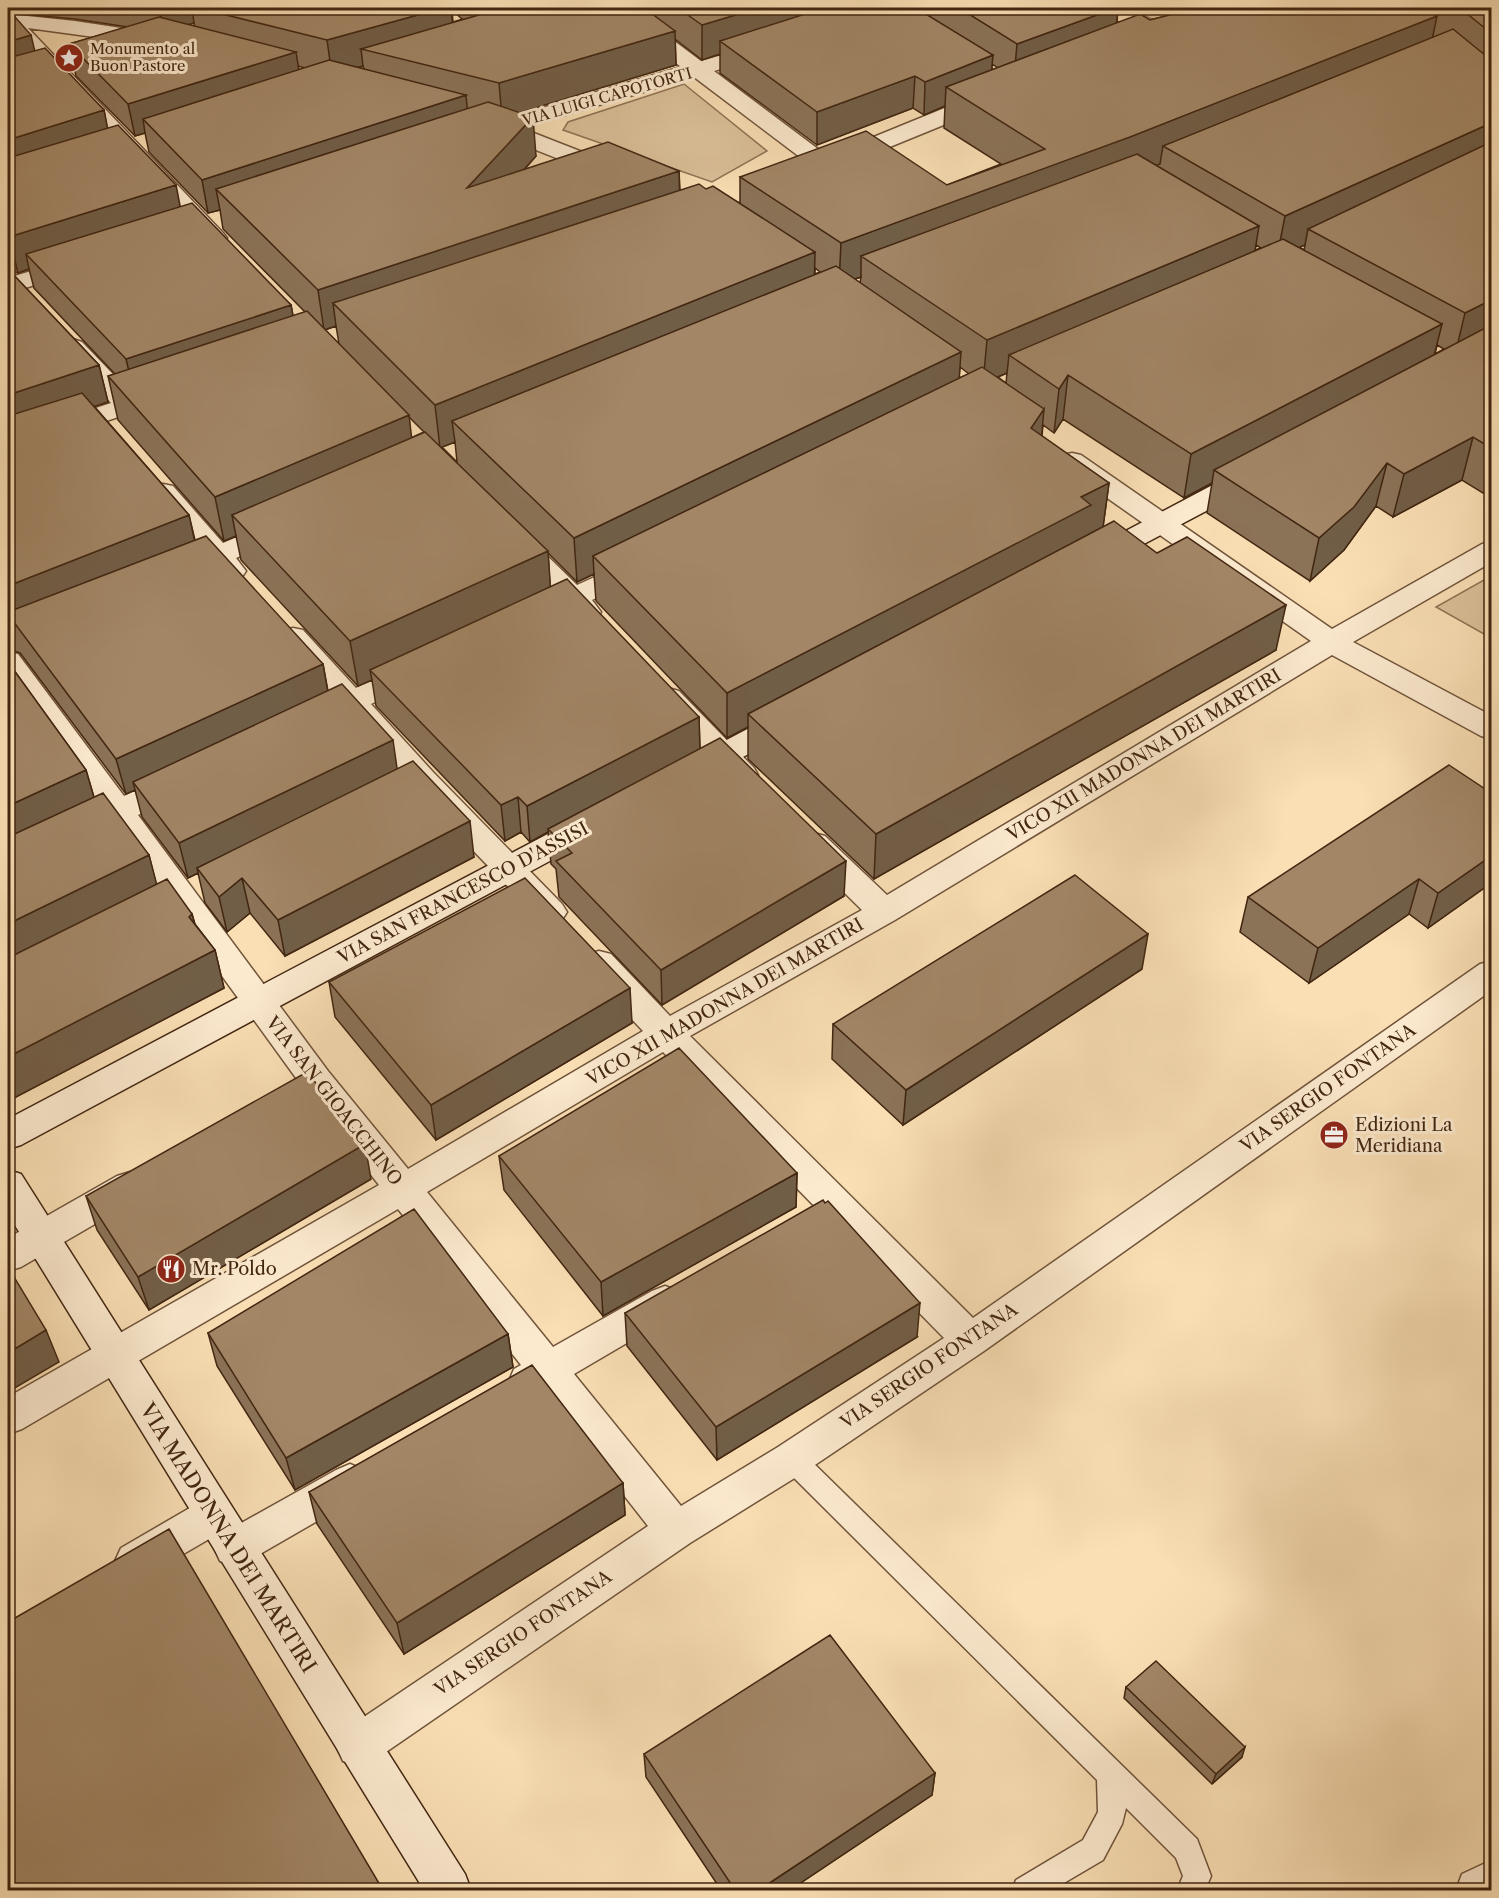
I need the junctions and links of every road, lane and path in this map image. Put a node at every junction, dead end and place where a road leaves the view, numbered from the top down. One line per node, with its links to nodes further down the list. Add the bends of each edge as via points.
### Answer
1 (92, 8): 4 (street)
2 (617, 8): 7 (street)
3 (8, 20): 4 (street); 12 (street)
4 (75, 27): 6 (street, via 173,41)
5 (776, 45): 7 (street, VIA LUIGI CAPOTORTI)
6 (123, 54)
7 (699, 70): 8 (street, via 815,169); 9 (street, VIA LUIGI CAPOTORTI)
8 (1001, 94)
9 (502, 127): 10 (street, VIA LUIGI CAPOTORTI); 11 (street)
10 (474, 130)
11 (633, 181)
12 (236, 258)
13 (91, 259): 14 (street)
14 (17, 287)
15 (54, 327): 17 (street)
16 (184, 387): 17 (street)
17 (128, 405): 18 (street)
18 (97, 416): 19 (street); 20 (street)
19 (120, 442)
20 (8, 446)
21 (1056, 450): 25 (street)
22 (1277, 462): 25 (street)
23 (143, 468): 28 (street)
24 (305, 519): 28 (street)
25 (1161, 523): 30 (street); 37 (street)
26 (500, 526): 33 (street)
27 (1491, 550): 37 (street, VICO XII MADONNA DEI MARTIRI)
28 (219, 556): 31 (street); 32 (street)
29 (659, 556): 33 (street)
30 (1067, 573)
31 (163, 578)
32 (250, 590)
33 (574, 598): 35 (street); 36 (street)
34 (274, 616): 41 (street)
35 (521, 623)
36 (605, 631)
37 (1331, 642): 43 (street); 58 (street, VICO XII MADONNA DEI MARTIRI)
38 (11, 645): 51 (street, VIA SAN GIOACCHINO)
39 (437, 662): 41 (street)
40 (652, 681): 45 (street)
41 (352, 701): 44 (street); 47 (street)
42 (806, 711): 45 (street)
43 (1491, 729)
44 (289, 731)
45 (723, 755): 48 (street); 50 (street)
46 (204, 771): 51 (street)
47 (422, 779): 49 (street); 55 (street)
48 (672, 782)
49 (390, 794)
50 (765, 796)
51 (119, 812): 54 (street); 57 (street, VIA SAN GIOACCHINO)
52 (611, 814): 55 (street, VIA SAN FRANCESCO D'ASSISI)
53 (791, 821): 58 (street)
54 (8, 865)
55 (510, 868): 61 (street, VIA SAN FRANCESCO D'ASSISI); 62 (street)
56 (213, 882): 57 (street)
57 (182, 897): 59 (street); 61 (street, VIA SAN GIOACCHINO)
58 (884, 912): 62 (street, VICO XII MADONNA DEI MARTIRI)
59 (151, 913)
60 (1491, 973): 69 (street, VIA SERGIO FONTANA)
61 (258, 1003): 63 (street, VIA SAN FRANCESCO D'ASSISI); 66 (street, VIA SAN GIOACCHINO, via 301,1088)
62 (666, 1034): 66 (street, VICO XII MADONNA DEI MARTIRI); 69 (street, via 820,1214)
63 (8, 1135)
64 (153, 1173): 67 (street)
65 (8, 1185): 67 (street, VIA MADONNA DEI MARTIRI)
66 (403, 1189): 70 (street, VICO XII MADONNA DEI MARTIRI); 71 (street, VIA SAN GIOACCHINO)
67 (24, 1246): 70 (street, VIA MADONNA DEI MARTIRI)
68 (691, 1287): 71 (street)
69 (971, 1340): 74 (street, VIA SERGIO FONTANA)
70 (114, 1354): 73 (street, VICO XII MADONNA DEI MARTIRI); 77 (street, VIA MADONNA DEI MARTIRI)
71 (546, 1370): 72 (street); 76 (street, VIA SAN GIOACCHINO)
72 (494, 1400)
73 (8, 1417)
74 (792, 1459): 76 (street, VIA SERGIO FONTANA); 80 (lane)
75 (380, 1465): 77 (street)
76 (676, 1530): 79 (street, VIA SERGIO FONTANA)
77 (224, 1531): 78 (street); 79 (street, VIA MADONNA DEI MARTIRI)
78 (100, 1581)
79 (358, 1746): 82 (street, VIA MADONNA DEI MARTIRI)
80 (1111, 1772): 83 (lane, via 1112,1814 1093,1850); 84 (lane, via 1187,1849 1197,1876)
81 (1491, 1882): 85 (street)
82 (449, 1890)
83 (1026, 1890)
84 (1191, 1890)
85 (1478, 1890)

